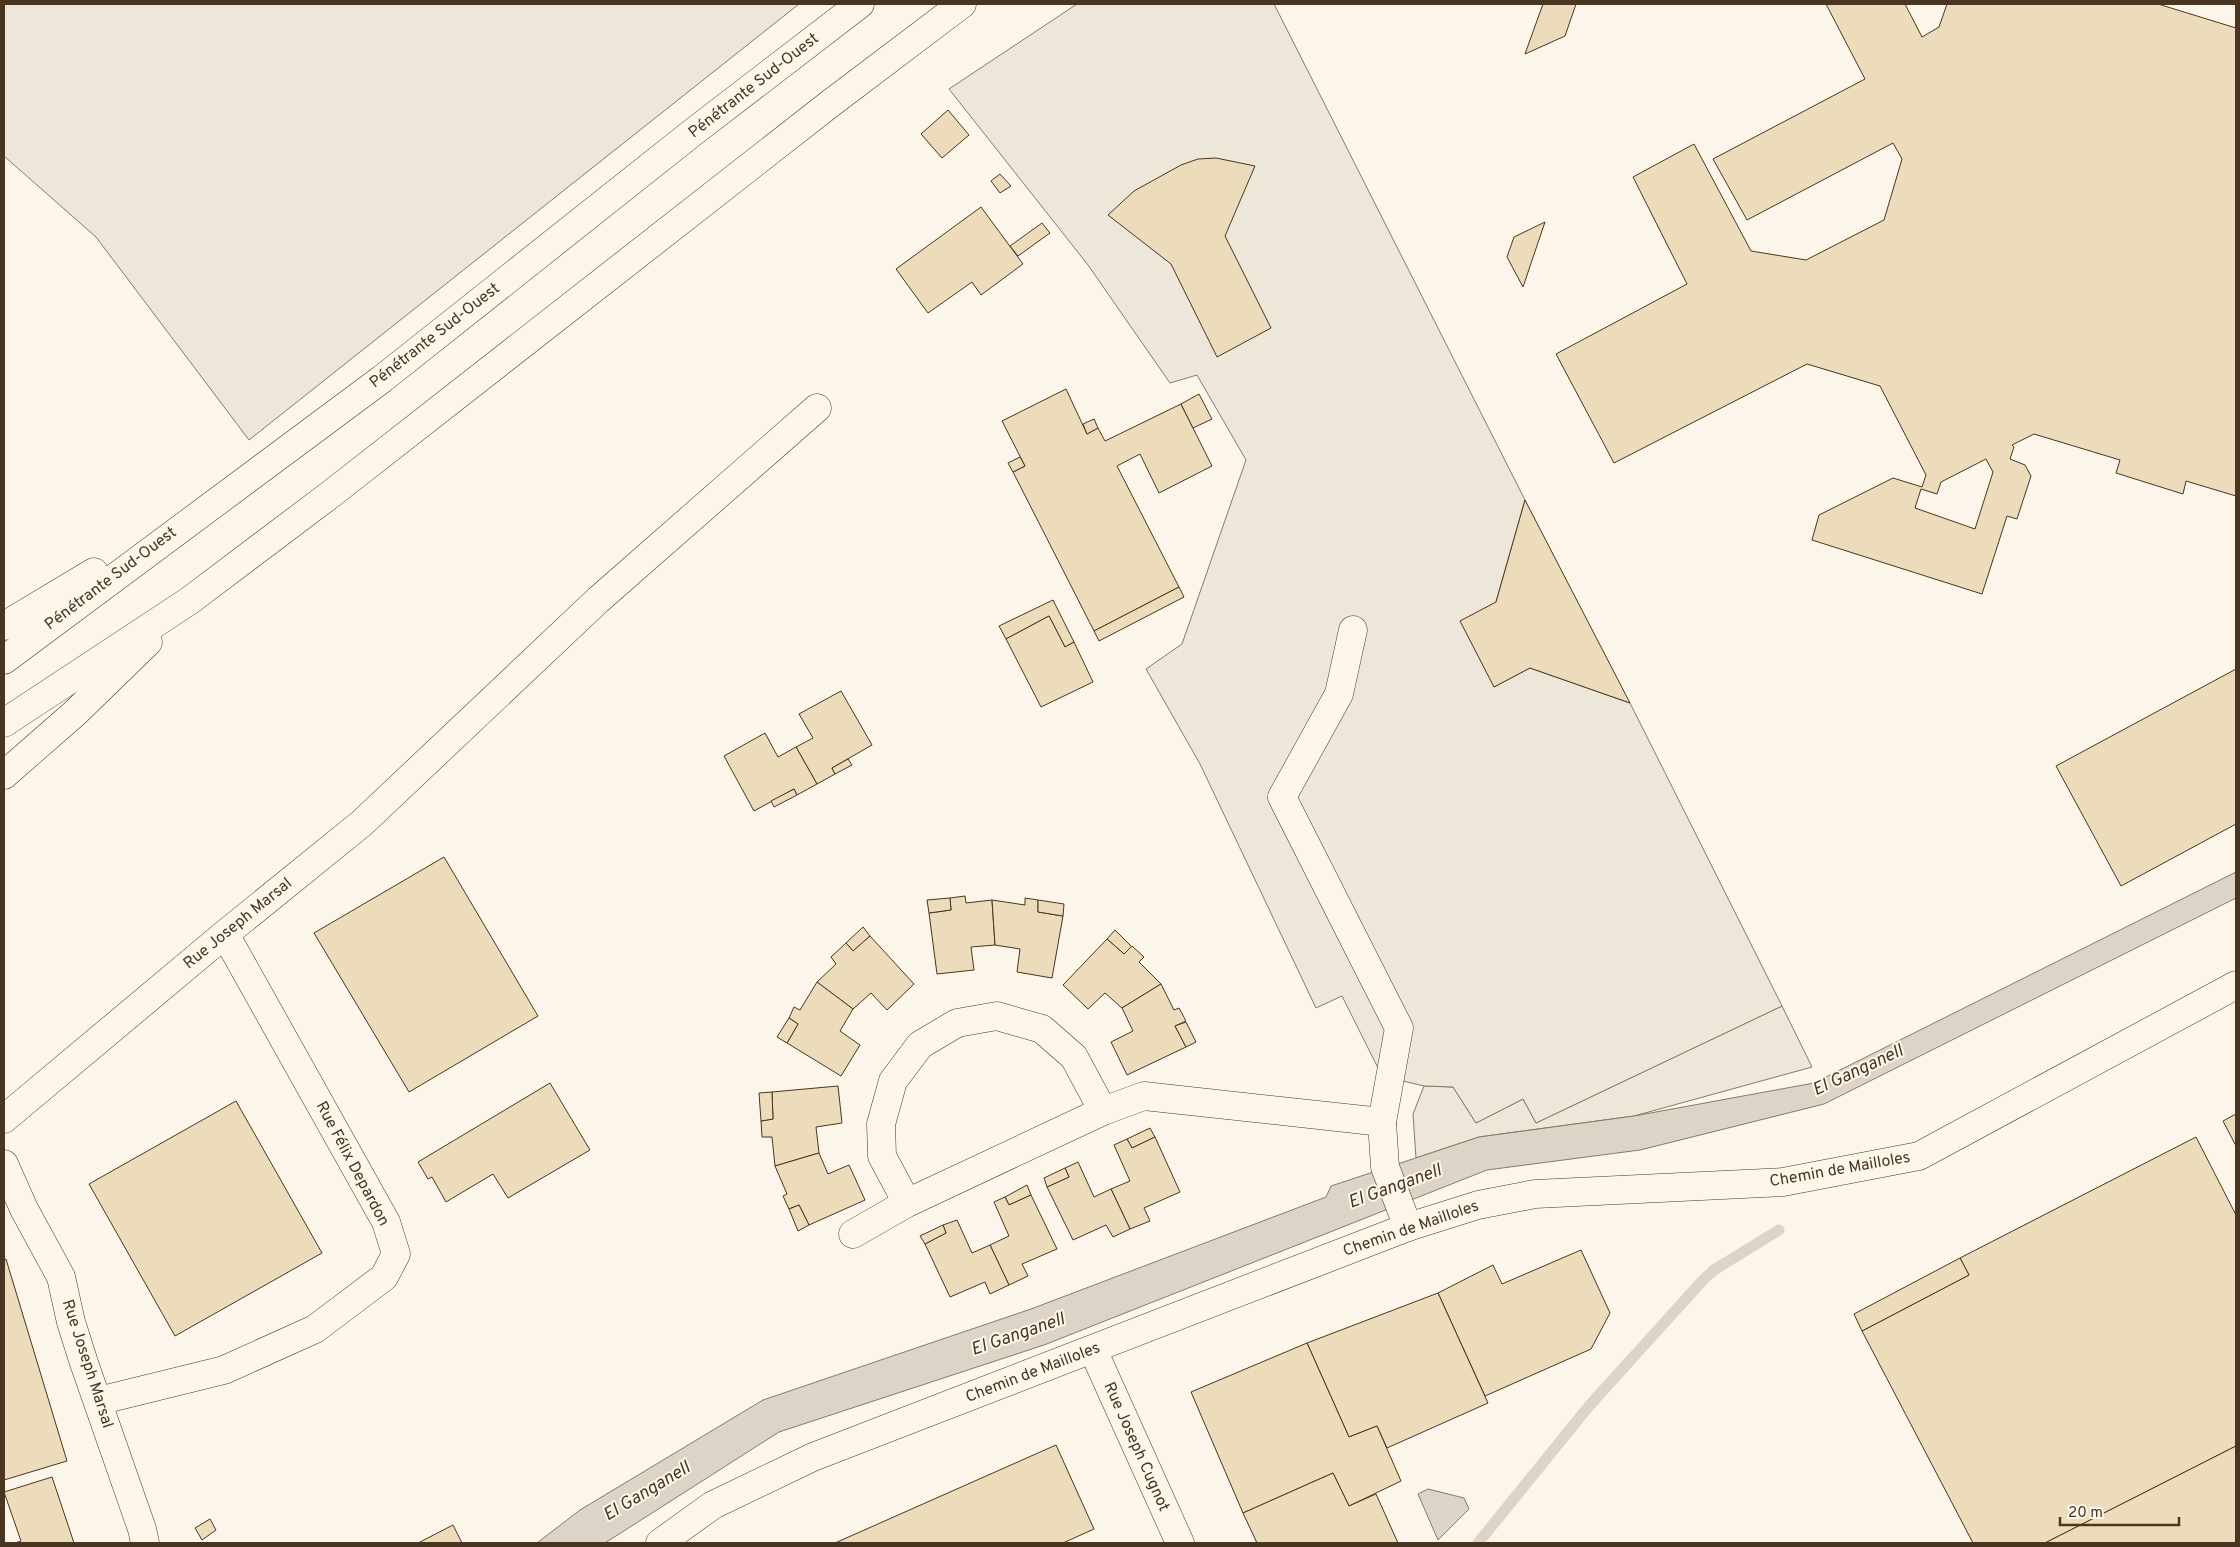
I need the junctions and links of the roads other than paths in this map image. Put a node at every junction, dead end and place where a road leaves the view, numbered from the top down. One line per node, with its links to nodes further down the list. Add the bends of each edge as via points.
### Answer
1 (860, 4): 4 (main road, Pénétrante Sud-Ouest, via 382,379)
2 (962, 4): 5 (main road, via 831,102 331,494)
3 (817, 408): 11 (main road, Rue Joseph Marsal, via 606,593 362,823)
4 (238, 484): 6 (main road); 8 (main road, Pénétrante Sud-Ouest)
5 (189, 601): 9 (main road); 10 (main road, via 75,713)
6 (4, 626)
7 (1353, 630): 15 (main road, via 1338,694 1282,797 1399,1028)
8 (4, 660)
9 (4, 723)
10 (4, 774)
11 (225, 934): 14 (main road, Rue Joseph Marsal); 21 (main road, Rue Félix Depardon, via 386,1222 396,1254 384,1277 315,1328 224,1370)
12 (2236, 985): 18 (main road, Chemin de Mailloles, via 1918,1156 1783,1182 1536,1194)
13 (1103, 1111): 15 (main road, via 1144,1096); 17 (main road); 17 (main road, via 1074,1057 1042,1029 997,1016 957,1023 920,1045 893,1081 882,1124 882,1156)
14 (4, 1119)
15 (1382, 1122): 18 (main road, via 1385,1167)
16 (4, 1164): 21 (main road, Rue Joseph Marsal, via 61,1277 71,1322)
17 (907, 1203): 19 (main road)
18 (1403, 1215): 20 (main road, Chemin de Mailloles)
19 (853, 1234)
20 (1093, 1350): 23 (main road, Chemin de Mailloles, via 813,1457 713,1505); 24 (main road, Rue Joseph Cugnot)
21 (98, 1401): 22 (main road, Rue Joseph Marsal)
22 (145, 1543)
23 (660, 1543)
24 (1180, 1543)

